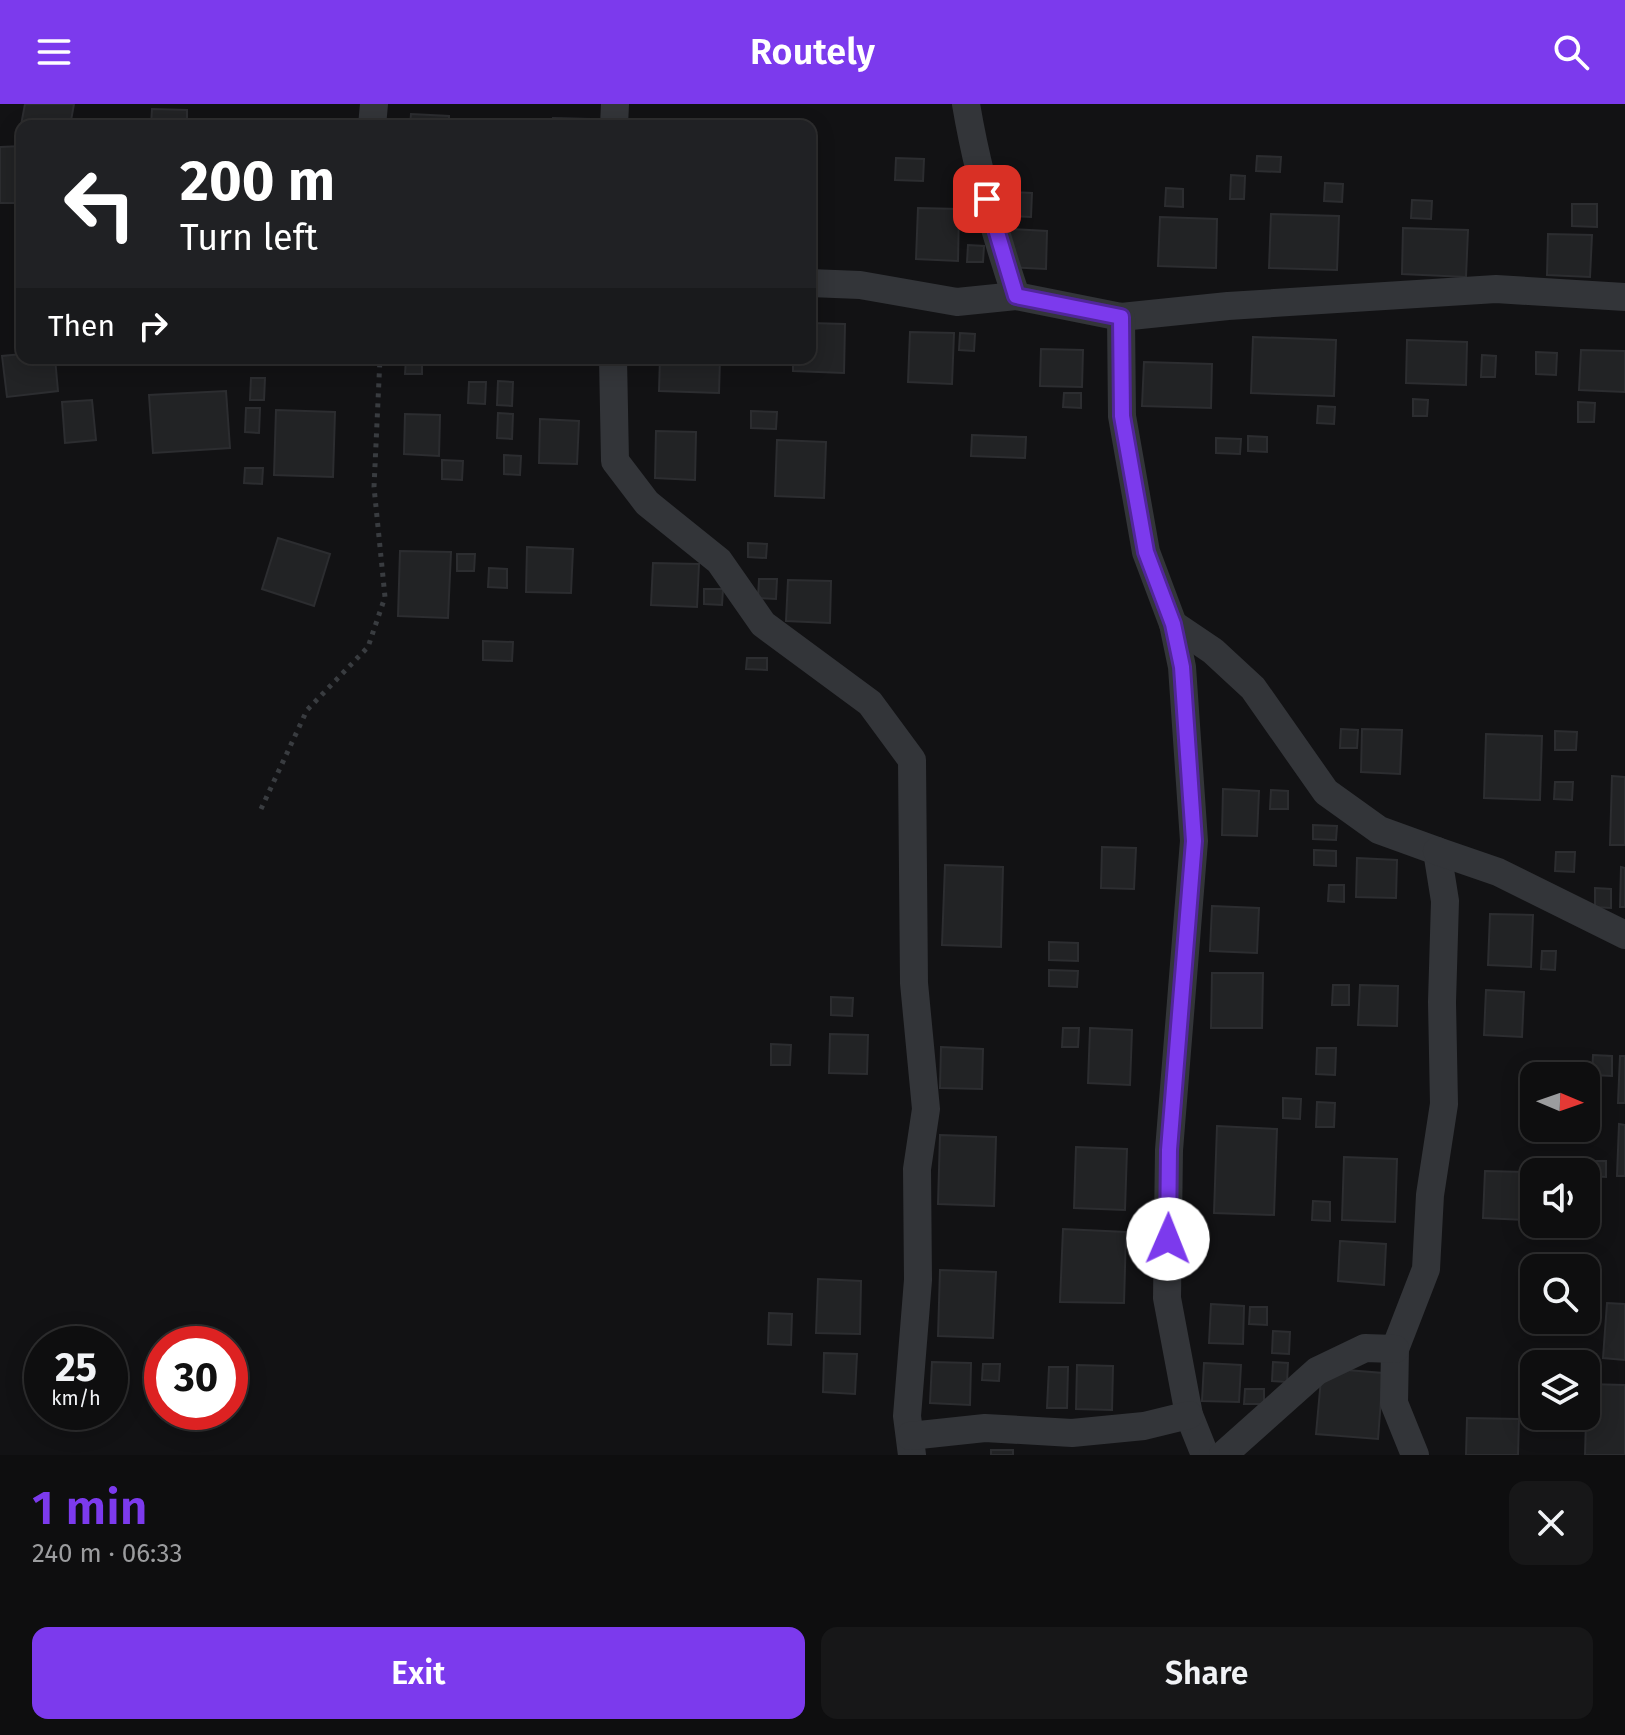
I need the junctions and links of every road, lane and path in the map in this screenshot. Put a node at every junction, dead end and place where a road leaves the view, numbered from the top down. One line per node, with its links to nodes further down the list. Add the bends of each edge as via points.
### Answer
1 (966, 104): 3 (street)
2 (816, 283): 3 (street, via 860,285 957,302)
3 (1016, 296): 5 (street)
4 (1625, 297): 5 (street, via 1496,289)
5 (1121, 317): 8 (street, via 1122,416 1146,552)
6 (380, 364): 9 (path, via 374,487 385,597 368,647 307,710)
7 (613, 364): 14 (street, via 615,461 647,503 719,561 763,624 870,703 912,760 914,983 926,1109 917,1169 918,1280 907,1416)
8 (1173, 624): 10 (street, via 1253,688 1326,792 1379,830); 13 (street, via 1182,667 1194,841 1169,1150 1167,1298)
9 (261, 809)
10 (1437, 851): 11 (street, via 1498,872); 12 (street, via 1445,901 1444,1104 1430,1195 1426,1269)
11 (1625, 935)
12 (1395, 1349): 16 (street, via 1365,1348 1317,1371); 17 (street, via 1394,1403)
13 (1189, 1415): 14 (street, via 1144,1426 1072,1433 985,1428); 15 (street)
14 (911, 1446)
15 (1205, 1455)
16 (1223, 1455)
17 (1415, 1455)

